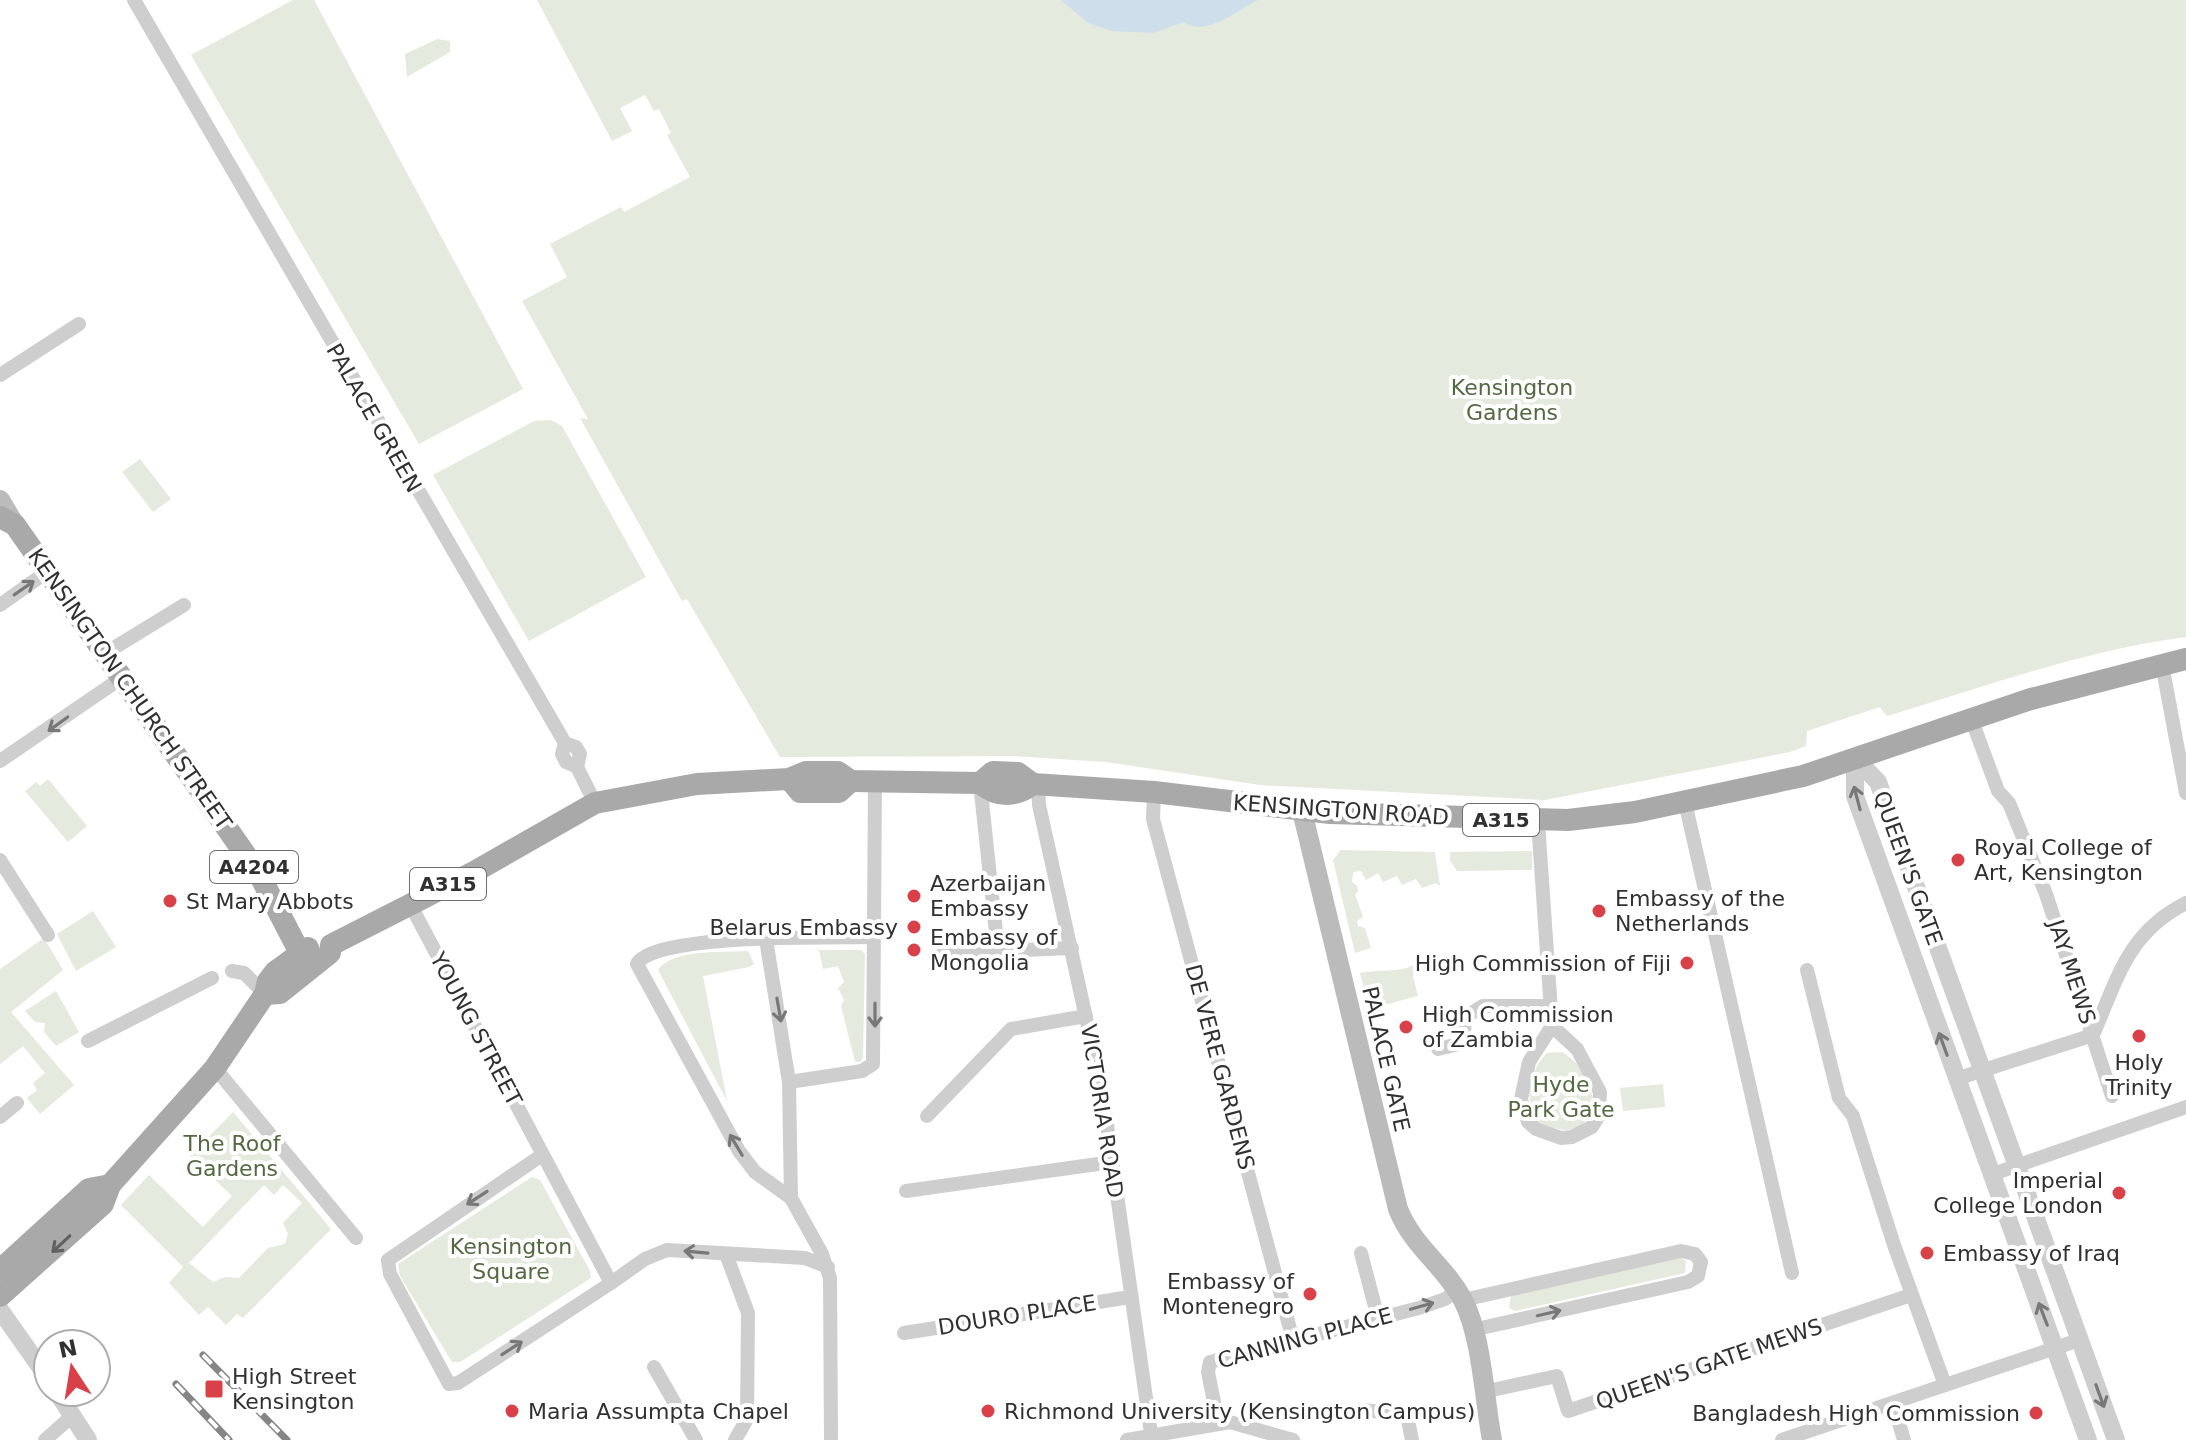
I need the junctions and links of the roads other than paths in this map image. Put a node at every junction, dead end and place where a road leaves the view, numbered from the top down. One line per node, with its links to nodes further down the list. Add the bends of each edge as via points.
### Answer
1 (134, 0): 22 (street, PALACE GREEN, via 565,743 576,747 577,767)
2 (79, 324): 3 (street)
3 (0, 375)
4 (0, 500): 5 (main road)
5 (8, 521): 6 (main road, KENSINGTON CHURCH STREET / A4204)
6 (48, 571): 7 (street, one-way to 6); 9 (main road, KENSINGTON CHURCH STREET / A4204)
7 (0, 605)
8 (184, 605): 9 (street)
9 (104, 654): 12 (main road, KENSINGTON CHURCH STREET / A4204)
10 (2186, 659): 11 (main road, A315)
11 (2162, 664): 13 (main road, A315); 20 (street)
12 (120, 679): 15 (street, one-way to 15); 34 (main road, KENSINGTON CHURCH STREET / A4204, via 259,874)
13 (1971, 718): 14 (main road, KENSINGTON ROAD / A315); 44 (street, JAY MEWS, via 2046,894)
14 (1855, 758): 21 (main road, KENSINGTON ROAD / A315, via 1803,776); 48 (street, QUEEN'S GATE, via 1878,782); 49 (street, QUEEN'S GATE, one-way to 14, via 1854,791)
15 (0, 761)
16 (875, 781): 17 (main road, KENSINGTON ROAD / A315); 22 (main road, KENSINGTON ROAD / A315, via 851,781 838,772 803,772); 29 (street)
17 (980, 783): 18 (main road, KENSINGTON ROAD / A315, via 993,772 1018,773); 33 (street)
18 (1036, 784): 19 (main road, KENSINGTON ROAD / A315); 31 (street, VICTORIA ROAD)
19 (1154, 792): 23 (main road, KENSINGTON ROAD / A315); 78 (street, DE VERE GARDENS, via 1153,819)
20 (2186, 793)
21 (1685, 802): 24 (main road, KENSINGTON ROAD / A315, via 1613,816); 68 (street)
22 (595, 803): 26 (main road, A315, via 474,872)
23 (1302, 811): 24 (main road, KENSINGTON ROAD / A315); 70 (main road, PALACE GATE, via 1398,1209 1414,1242)
24 (1538, 822): 41 (street)
25 (0, 860): 28 (street)
26 (409, 902): 32 (main road, A315); 56 (street, YOUNG STREET)
27 (2186, 903): 44 (street, via 2140,935)
28 (48, 935)
29 (874, 937): 30 (street); 50 (street, one-way to 50, via 873,1064 862,1071)
30 (766, 939): 50 (street, one-way to 50); 62 (street, one-way to 30, via 755,1172 739,1151 637,964 649,952 667,946)
31 (1072, 948): 33 (street); 42 (street, VICTORIA ROAD)
32 (328, 950): 34 (main road); 38 (main road, A315)
33 (998, 951): 35 (street)
34 (300, 953): 38 (main road, A4204); 40 (main road, A315, via 268,981)
35 (942, 954)
36 (1807, 970): 71 (street, via 1839,1098 1853,1116)
37 (232, 971): 40 (street, via 244,973)
38 (299, 977): 40 (main road, A315, via 280,993)
39 (212, 978): 45 (street)
40 (265, 994): 47 (main road, A315)
41 (1551, 1006): 43 (street); 46 (street, via 1483,1006 1465,1017 1459,1044)
42 (1086, 1016): 55 (street, via 1011,1029); 57 (street, VICTORIA ROAD)
43 (1552, 1026): 43 (street, via 1529,1062 1521,1099 1528,1122 1536,1129 1572,1137 1592,1127 1599,1115 1600,1092 1577,1049)
44 (2093, 1035): 48 (street); 51 (street, JAY MEWS)
45 (88, 1041)
46 (1438, 1049)
47 (215, 1068): 60 (main road, A315); 63 (street)
48 (1981, 1071): 49 (street); 58 (street, QUEEN'S GATE)
49 (1956, 1079): 59 (street, QUEEN'S GATE)
50 (789, 1082): 62 (street)
51 (2112, 1096)
52 (17, 1103): 54 (street)
53 (2186, 1107): 58 (street)
54 (1, 1115)
55 (927, 1116)
56 (542, 1155): 69 (street); 69 (street, one-way to 69, via 388,1260 390,1274 446,1382 458,1383)
57 (1112, 1162): 61 (street); 73 (street, VICTORIA ROAD)
58 (2014, 1166): 59 (street); 79 (street, QUEEN'S GATE)
59 (1990, 1175): 80 (street, QUEEN'S GATE, one-way to 59)
60 (110, 1185): 66 (main road, A315, via 89,1189); 72 (main road, A315, one-way to 72, via 103,1204)
61 (906, 1191)
62 (791, 1198): 67 (street)
63 (356, 1238)
64 (1361, 1253): 75 (street)
65 (726, 1254): 67 (street, via 805,1258); 69 (street, one-way to 69, via 667,1250); 95 (street, via 748,1313 747,1419)
66 (4, 1258)
67 (828, 1267): 96 (street)
68 (1792, 1273)
69 (611, 1283)
70 (1460, 1295): 75 (street, CANNING PLACE, one-way to 70); 76 (main road); 76 (street, CANNING PLACE, one-way to 70, via 1688,1282 1698,1276 1701,1262 1695,1254 1681,1251)
71 (1911, 1295): 83 (street); 84 (street, QUEEN'S GATE MEWS, via 1568,1411 1557,1376)
72 (0, 1296)
73 (1130, 1297): 77 (street, DOURO PLACE); 90 (street, VICTORIA ROAD)
74 (0, 1310): 81 (street)
75 (1378, 1318): 78 (street, CANNING PLACE)
76 (1472, 1330): 84 (main road)
77 (904, 1333)
78 (1293, 1340): 89 (street, CANNING PLACE, via 1208,1364)
79 (2079, 1340): 80 (street); 103 (street, QUEEN'S GATE, one-way to 103)
80 (2056, 1347): 83 (street); 102 (street, QUEEN'S GATE)
81 (32, 1355)
82 (654, 1367): 94 (street)
83 (1945, 1385): 85 (street)
84 (1483, 1392): 99 (main road)
85 (1893, 1403): 100 (street); 101 (street)
86 (67, 1408): 88 (street)
87 (1364, 1410): 98 (street, via 1407,1415)
88 (72, 1416): 92 (street); 93 (street)
89 (1218, 1422): 90 (street); 91 (street, via 1249,1425)
90 (1152, 1438): 97 (street)
91 (1284, 1438)
92 (45, 1440)
93 (88, 1440)
94 (696, 1440)
95 (735, 1440)
96 (831, 1440)
97 (1127, 1440)
98 (1412, 1440)
99 (1492, 1440)
100 (1782, 1440)
101 (1904, 1440)
102 (2088, 1440)
103 (2116, 1440)

